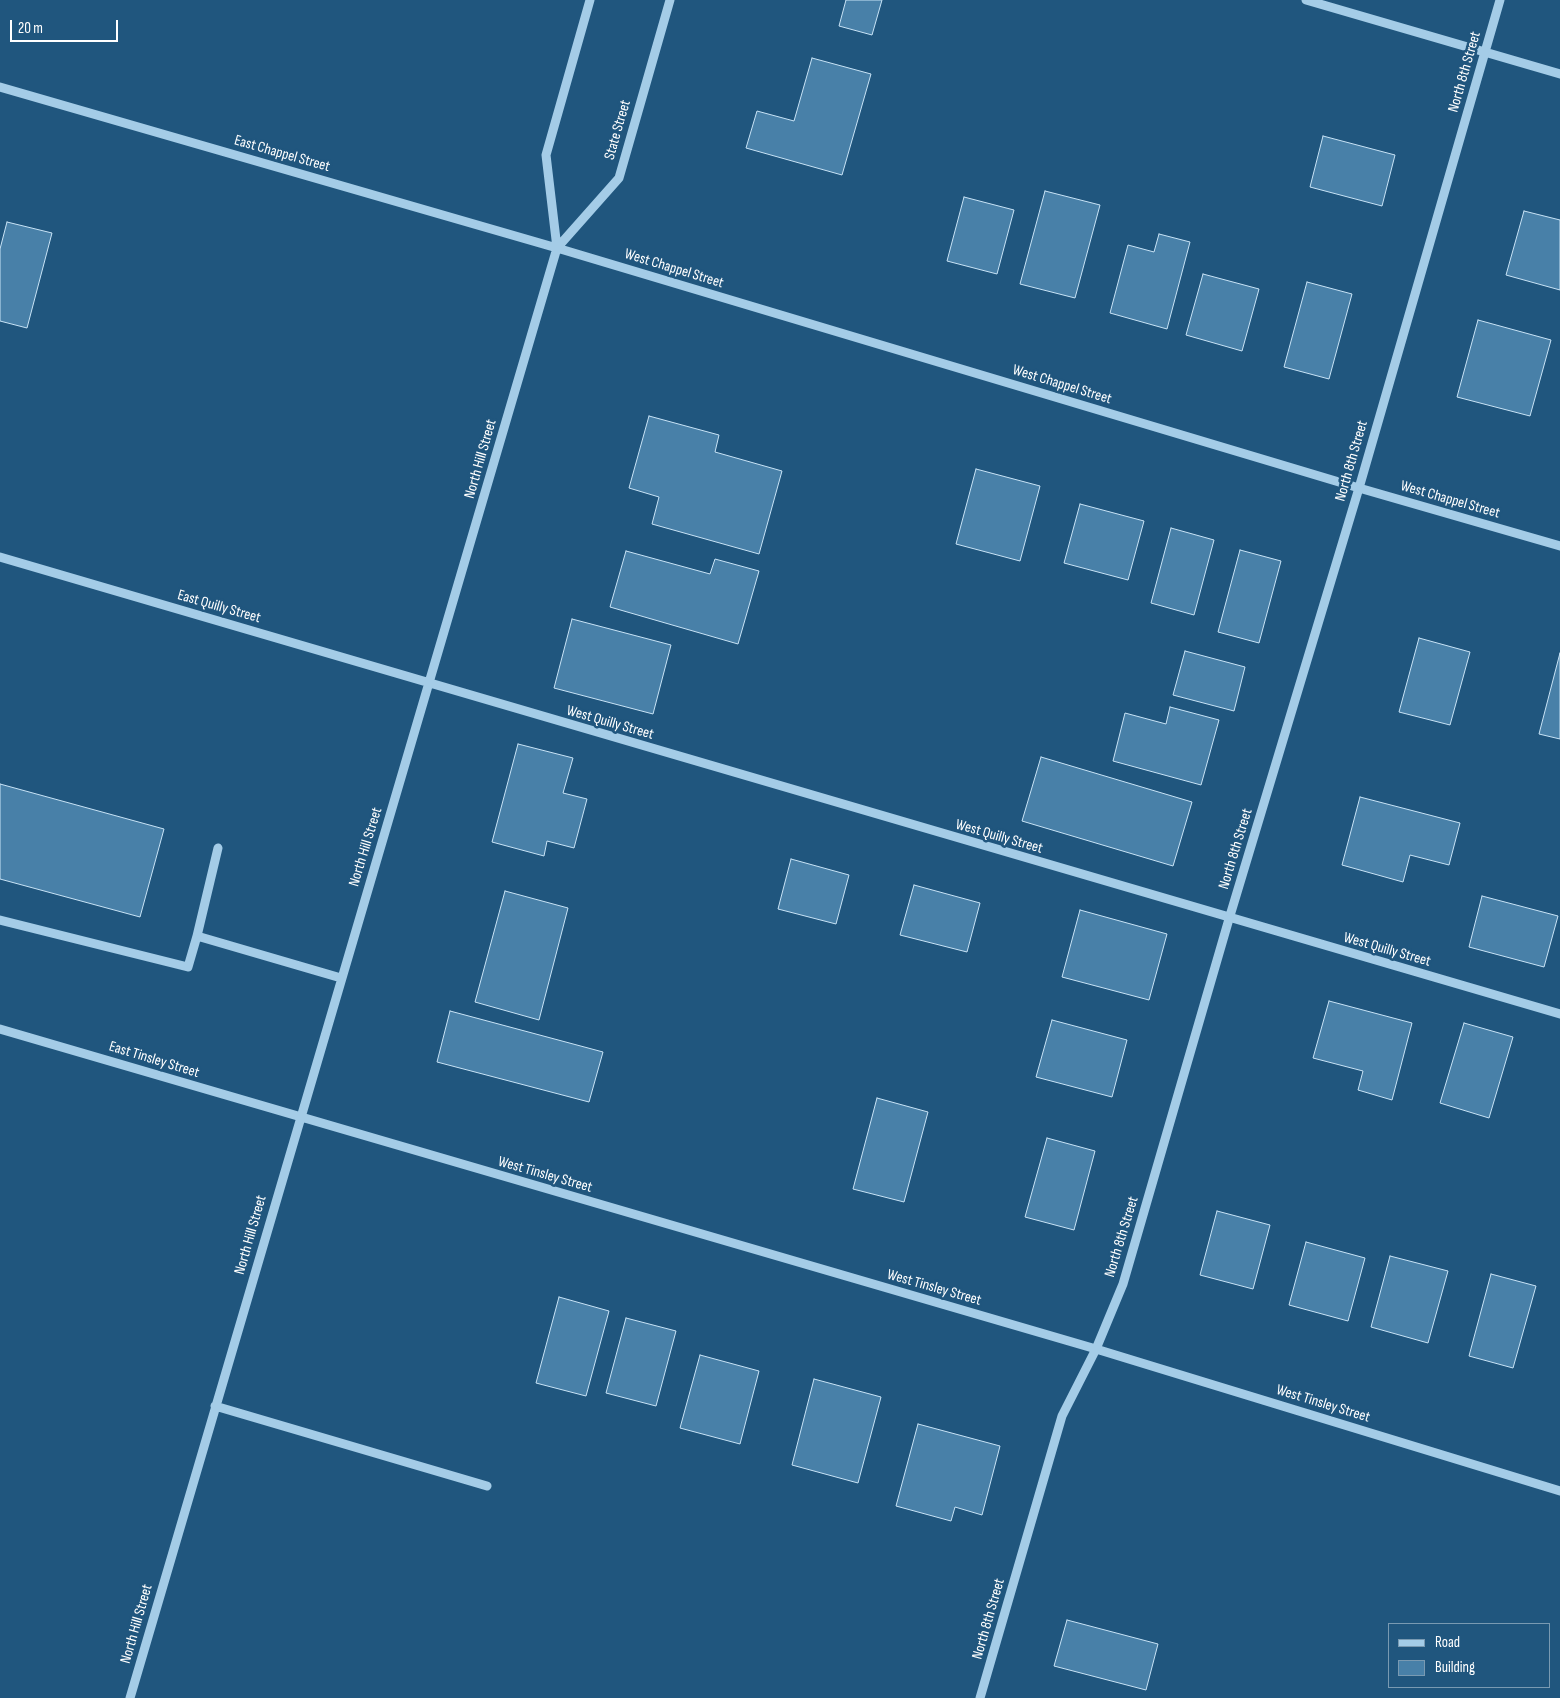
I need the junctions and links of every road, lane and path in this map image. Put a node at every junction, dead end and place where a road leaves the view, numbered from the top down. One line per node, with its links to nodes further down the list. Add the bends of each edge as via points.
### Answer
1 (590, 0): 8 (street, North Hill Street, via 546,155)
2 (670, 0): 8 (street, State Street, via 619,178)
3 (1306, 0): 5 (street)
4 (1500, 0): 5 (street, North 8th Street)
5 (1485, 52): 6 (street); 9 (street, North 8th Street)
6 (1560, 74)
7 (0, 87): 8 (street, East Chappel Street)
8 (557, 248): 9 (street, West Chappel Street); 12 (street, North Hill Street)
9 (1359, 488): 10 (street, West Chappel Street); 14 (street, North 8th Street)
10 (1560, 546)
11 (0, 557): 12 (street, East Quilly Street)
12 (430, 684): 14 (street, West Quilly Street); 17 (street, North Hill Street)
13 (218, 848): 16 (street)
14 (1229, 919): 18 (street, West Quilly Street); 21 (street, North 8th Street, via 1123,1284)
15 (0, 920): 16 (street, via 188,967)
16 (197, 936): 17 (street)
17 (341, 978): 20 (street, North Hill Street)
18 (1560, 1014)
19 (0, 1029): 20 (street, East Tinsley Street)
20 (299, 1118): 21 (street, West Tinsley Street); 22 (street, North Hill Street)
21 (1096, 1349): 24 (street, West Tinsley Street); 26 (street, North 8th Street, via 1062,1416)
22 (215, 1406): 23 (street); 25 (street, North Hill Street)
23 (488, 1486)
24 (1560, 1490)
25 (130, 1698)
26 (980, 1698)

